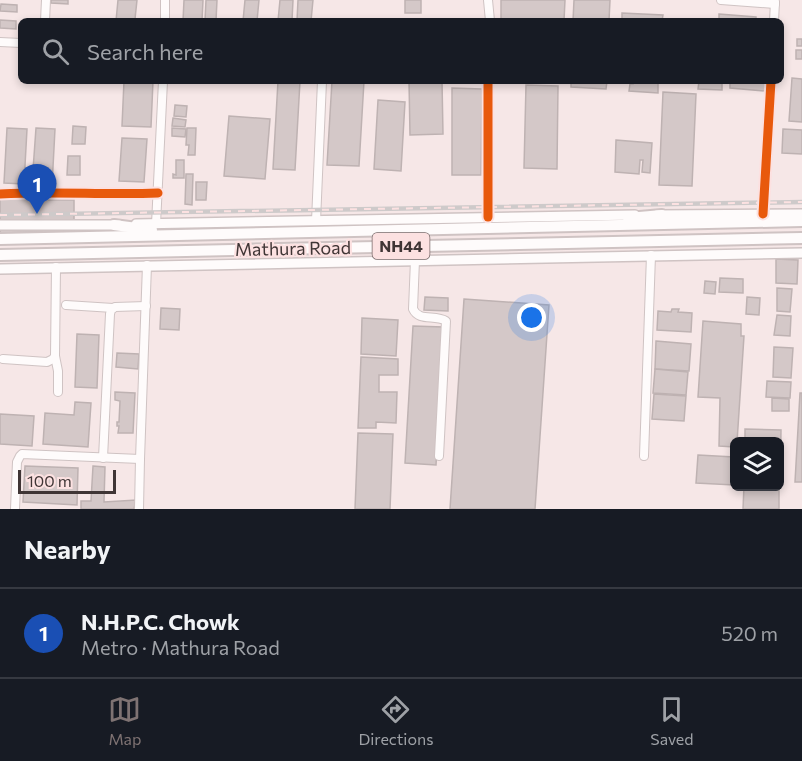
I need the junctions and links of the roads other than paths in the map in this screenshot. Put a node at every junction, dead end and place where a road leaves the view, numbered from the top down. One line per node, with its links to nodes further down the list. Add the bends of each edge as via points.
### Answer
1 (46, 0): 6 (street)
2 (165, 0): 7 (street)
3 (488, 0): 8 (street)
4 (721, 0): 5 (street)
5 (775, 2): 9 (street)
6 (45, 18)
7 (165, 18)
8 (490, 18)
9 (774, 18)
10 (0, 42): 11 (street)
11 (18, 43)
12 (163, 84): 16 (street)
13 (322, 84): 22 (street)
14 (488, 84): 21 (street)
15 (771, 84): 19 (street)
16 (158, 193): 17 (street); 24 (street)
17 (0, 194)
18 (662, 214): 19 (main road); 21 (main road); 27 (highway)
19 (763, 214): 20 (main road)
20 (802, 214)
21 (488, 217): 22 (main road)
22 (316, 220): 24 (main road)
23 (802, 221): 27 (highway, NH44)
24 (156, 224): 26 (main road)
25 (0, 225): 26 (main road)
26 (114, 225): 28 (highway)
27 (586, 226): 28 (highway, Mathura Road / NH44)
28 (186, 235): 30 (highway, Mathura Road / NH44)
29 (802, 238): 32 (highway, Mathura Road / NH44)
30 (0, 239)
31 (802, 252): 33 (main road)
32 (0, 255)
33 (651, 255): 34 (main road); 45 (street)
34 (415, 260): 35 (main road); 44 (street, via 415,314 446,321)
35 (147, 266): 36 (main road); 39 (street)
36 (56, 267): 37 (main road); 41 (street)
37 (0, 269)
38 (66, 305): 40 (street)
39 (146, 306): 40 (street); 47 (street)
40 (113, 308): 46 (street, via 109,317)
41 (55, 356): 42 (street, via 47,362); 43 (street)
42 (3, 360)
43 (58, 392)
44 (439, 456)
45 (644, 456)
46 (103, 458): 47 (street); 48 (street, via 27,453 20,456)
47 (140, 459): 49 (street)
48 (15, 509)
49 (139, 509)

